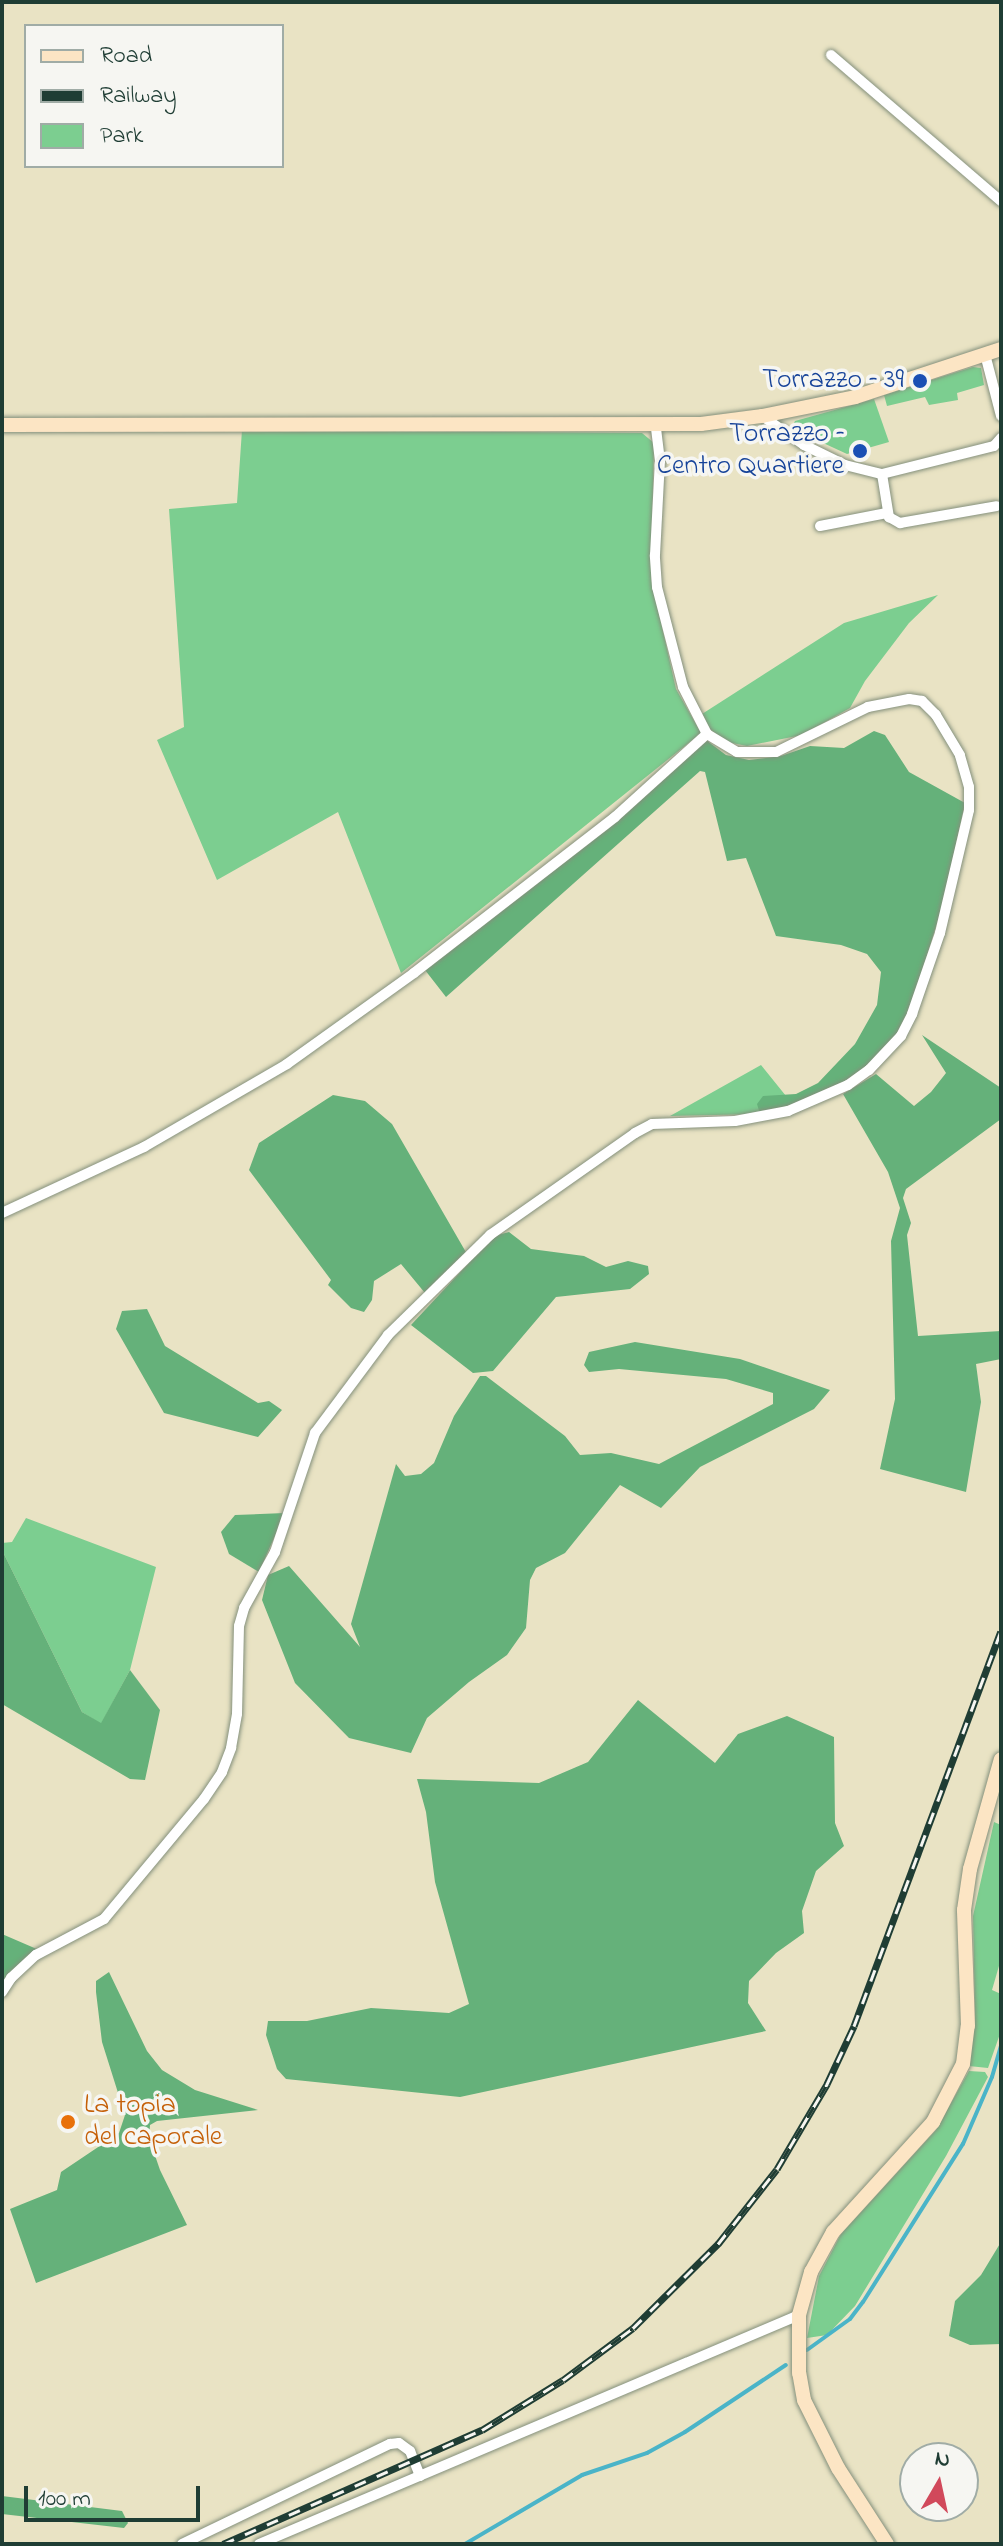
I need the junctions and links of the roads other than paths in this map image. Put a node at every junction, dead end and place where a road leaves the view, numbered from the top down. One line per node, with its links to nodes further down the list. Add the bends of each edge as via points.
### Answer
1 (831, 55): 2 (street)
2 (1001, 201)
3 (1001, 349): 4 (street)
4 (985, 354): 5 (street, via 855,397); 6 (street)
5 (762, 416): 8 (street); 10 (street, via 845,465)
6 (1001, 416)
7 (2, 425): 8 (street)
8 (656, 426): 14 (street, via 657,587 678,672)
9 (1001, 438): 10 (street, via 994,446)
10 (882, 474): 12 (street)
11 (997, 506): 12 (street, via 906,523)
12 (887, 513): 13 (street)
13 (820, 526)
14 (707, 734): 15 (street, via 615,817 287,1064 144,1147); 17 (street, via 737,752 776,752 898,698 922,701 949,731 967,774 969,810 940,933 901,1036 848,1085 788,1111 735,1121 652,1124 635,1133 490,1235 388,1335 315,1433 275,1552 244,1608 237,1714 222,1772 104,1919 36,1955)
15 (2, 1213)
16 (1001, 1759): 18 (street, via 964,1910 968,2026 959,2075 933,2122 833,2232 811,2272)
17 (2, 1992)
18 (799, 2315): 19 (street); 22 (street, via 804,2400 838,2468)
19 (420, 2476): 20 (street, via 410,2451 390,2444); 21 (street)
20 (182, 2544)
21 (259, 2544)
22 (887, 2544)

